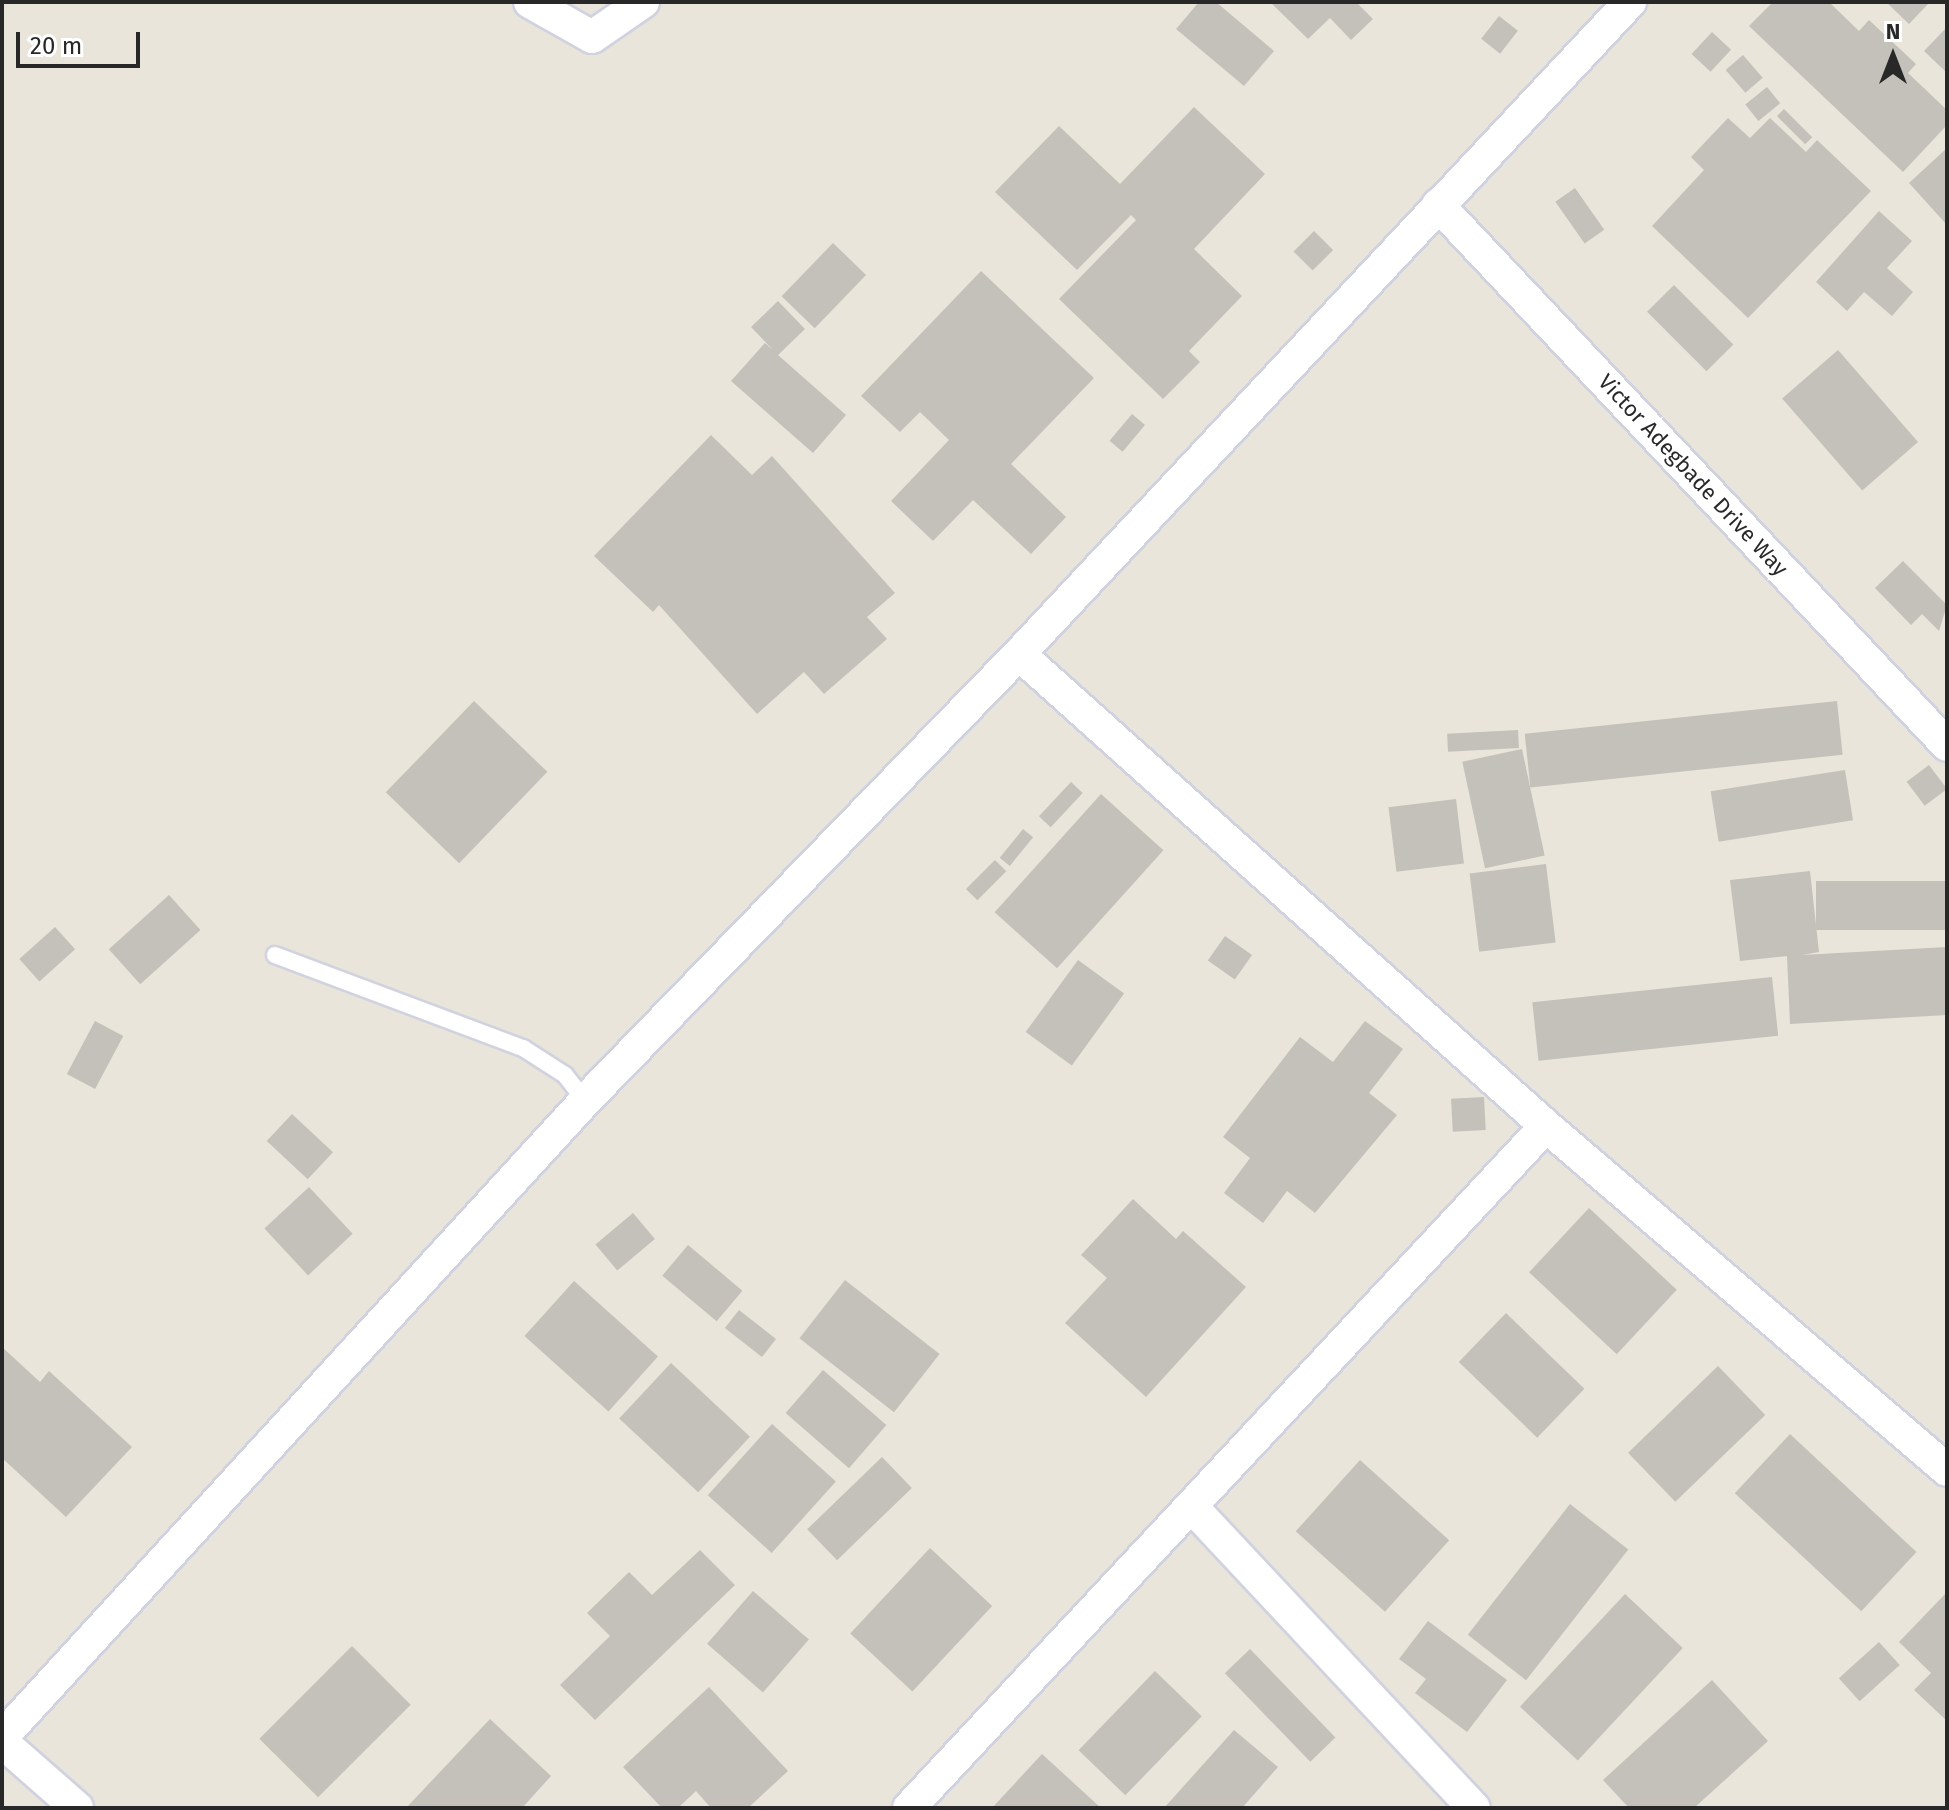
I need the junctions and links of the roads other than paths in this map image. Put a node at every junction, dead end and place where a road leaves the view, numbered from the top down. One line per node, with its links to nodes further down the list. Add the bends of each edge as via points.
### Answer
1 (530, 2): 2 (street, via 592,37)
2 (643, 2)
3 (1630, 2): 4 (street)
4 (1438, 205): 5 (street); 6 (street, Victor Adegbade Drive Way)
5 (1019, 654): 8 (street); 9 (street)
6 (1947, 745)
7 (275, 955): 8 (lane, via 523,1048 565,1075)
8 (585, 1101): 12 (street)
9 (1546, 1126): 10 (street); 11 (street)
10 (1947, 1470)
11 (1193, 1508): 14 (street); 15 (street)
12 (2, 1739): 13 (street)
13 (77, 1808)
14 (909, 1808)
15 (1474, 1808)

